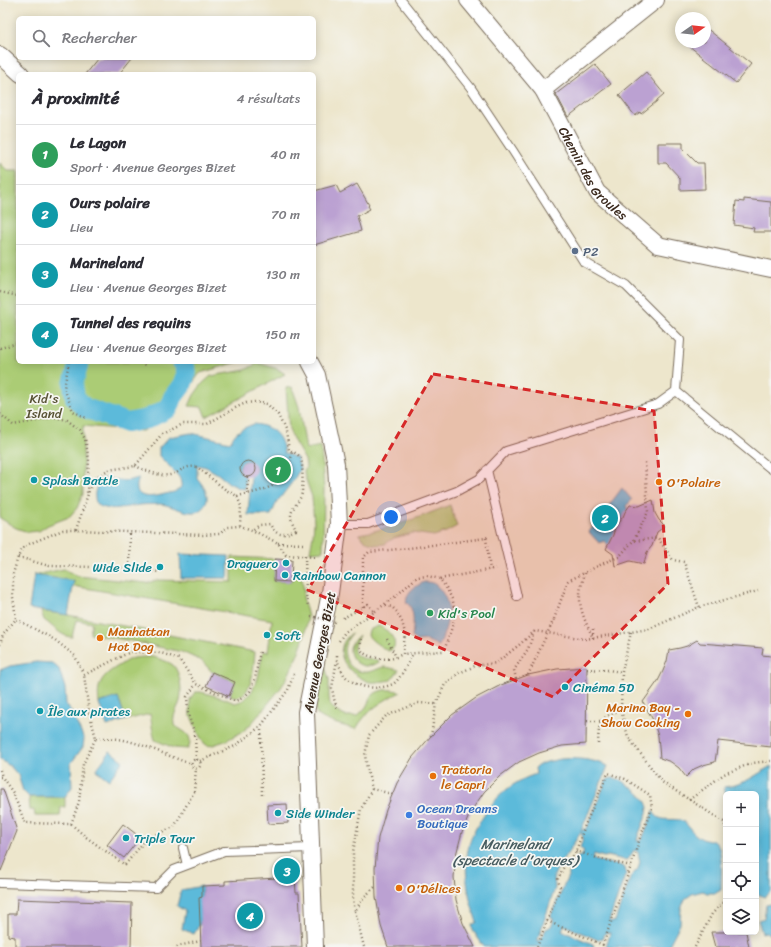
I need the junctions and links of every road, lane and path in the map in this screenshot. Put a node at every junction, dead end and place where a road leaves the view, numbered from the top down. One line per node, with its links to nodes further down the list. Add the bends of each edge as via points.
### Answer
1 (401, 0): 14 (lane, via 471,88 584,262 626,286 680,340)
2 (468, 0): 6 (street, Chemin des Groules)
3 (656, 0): 6 (street)
4 (0, 55): 5 (street)
5 (19, 72)
6 (543, 90): 7 (street, Chemin des Groules, via 597,192 658,245)
7 (771, 269)
8 (0, 292): 9 (path)
9 (16, 296)
10 (16, 344): 11 (path)
11 (0, 348)
12 (69, 364): 16 (path, via 64,388 73,411)
13 (311, 364): 26 (street, Avenue Georges Bizet, via 317,375 336,464)
14 (676, 392): 20 (lane); 21 (lane, via 658,404 506,450)
15 (0, 414): 25 (path, via 13,425 54,417 67,420 80,430 85,439 89,459)
16 (86, 418)
17 (292, 452): 19 (path, via 289,450 286,432 278,415 267,404 255,402 237,407 207,424 183,424 162,434); 23 (path, via 292,459 280,480 269,487); 29 (path, via 298,455 302,463 302,496 293,508 291,518 296,530 280,535 270,524 260,525)
18 (646, 462): 33 (path, via 648,512)
19 (135, 466): 24 (path, via 152,474 169,476 186,467 197,467); 25 (path, via 108,470 93,479)
20 (771, 469)
21 (487, 470): 26 (lane, via 479,479 457,492 368,524); 31 (lane)
22 (248, 477): 23 (path)
23 (247, 494): 24 (path)
24 (237, 496): 27 (path, via 241,506)
25 (87, 497): 28 (path)
26 (339, 524): 98 (street, Avenue Georges Bizet, via 330,593 306,712)
27 (240, 526): 29 (path); 30 (path, via 228,527 220,534)
28 (76, 530): 30 (path); 37 (path, via 63,530 24,546)
29 (252, 530): 34 (path)
30 (130, 532): 40 (path)
31 (502, 532): 32 (path); 39 (lane)
32 (486, 538): 41 (path); 48 (path, via 369,552 363,558)
33 (633, 541): 43 (path, via 619,557); 49 (path, via 658,538 674,560 684,562)
34 (278, 543): 35 (path); 36 (path, via 286,555)
35 (303, 544)
36 (305, 556): 38 (path); 53 (path, bridge, via 306,595 311,616)
37 (18, 557): 40 (path, via 49,566); 52 (path, via 13,574)
38 (323, 558)
39 (510, 565): 41 (path); 46 (lane)
40 (128, 567): 42 (path)
41 (490, 570): 44 (path)
42 (159, 572)
43 (585, 573): 57 (path, via 580,604); 70 (path, bridge, via 568,581)
44 (440, 579): 47 (path, via 417,577); 64 (path, via 453,601 455,613 446,645 443,651)
45 (758, 591): 49 (path)
46 (517, 596)
47 (383, 605): 50 (path); 65 (path, via 392,607 402,622 405,633)
48 (363, 607): 50 (path, via 368,604); 51 (path)
49 (699, 607): 56 (path, via 649,629)
50 (374, 612): 61 (path, via 345,632)
51 (354, 613)
52 (16, 619): 60 (path); 71 (path, via 55,640 75,656)
53 (336, 622)
54 (594, 626): 57 (path)
55 (535, 631): 57 (path); 72 (path, via 528,649 514,670); 75 (path, via 496,663 475,666 459,673 445,684)
56 (631, 632): 57 (path); 69 (path)
57 (592, 638)
58 (361, 639): 66 (path, via 361,649 365,654 388,659)
59 (387, 639): 66 (path)
60 (0, 644)
61 (338, 644)
62 (260, 651): 73 (path, via 255,678 250,691 243,698 236,700)
63 (337, 651): 67 (path)
64 (414, 653): 65 (path); 67 (path, via 394,683 368,688 344,674)
65 (403, 654): 66 (path)
66 (395, 656)
67 (337, 659): 76 (path, via 332,688)
68 (587, 669): 69 (path)
69 (622, 672): 77 (path)
70 (528, 675)
71 (84, 676): 73 (path, via 130,652 161,653 179,659); 82 (path)
72 (516, 679)
73 (196, 684): 84 (path, via 187,697 188,713 195,735)
74 (288, 690): 80 (path)
75 (436, 704): 81 (path); 91 (path, via 418,703 386,716 369,735 365,755)
76 (337, 708)
77 (621, 710): 79 (path, via 606,716); 94 (path, via 628,736 662,782)
78 (586, 721): 79 (path)
79 (602, 721): 83 (path, via 599,725)
80 (260, 726): 85 (path, via 235,746); 93 (path)
81 (431, 736)
82 (96, 738): 87 (path, via 122,740 147,746); 95 (path, via 83,764 79,802)
83 (598, 744)
84 (196, 760): 85 (path); 87 (path)
85 (200, 761): 88 (path, via 200,767)
86 (771, 761): 94 (path, via 752,763 724,774)
87 (192, 764): 88 (path)
88 (196, 769): 95 (path, via 194,792 174,827 147,838 125,865)
89 (0, 770): 90 (path)
90 (1, 777): 95 (path, via 13,793 25,822)
91 (372, 789): 92 (path); 105 (path, via 361,809 353,852 353,900)
92 (392, 794)
93 (262, 797)
94 (689, 800): 96 (path, via 724,822)
95 (71, 824)
96 (725, 827)
97 (183, 848): 100 (lane)
98 (310, 848): 100 (lane, via 224,851); 110 (street, Avenue Georges Bizet)
99 (576, 851): 101 (path); 101 (path, via 608,773 625,779 650,795 652,808); 106 (path, via 566,862 558,879 560,888)
100 (187, 865): 102 (lane, via 174,870 156,888)
101 (631, 866): 108 (path)
102 (0, 883)
103 (376, 886): 105 (path)
104 (723, 903): 113 (path, via 712,914)
105 (356, 911): 111 (path)
106 (547, 921): 108 (path); 112 (path)
107 (201, 941): 109 (path)
108 (603, 946)
109 (177, 947)
110 (315, 947)
111 (364, 947)
112 (536, 947)
113 (695, 947)

